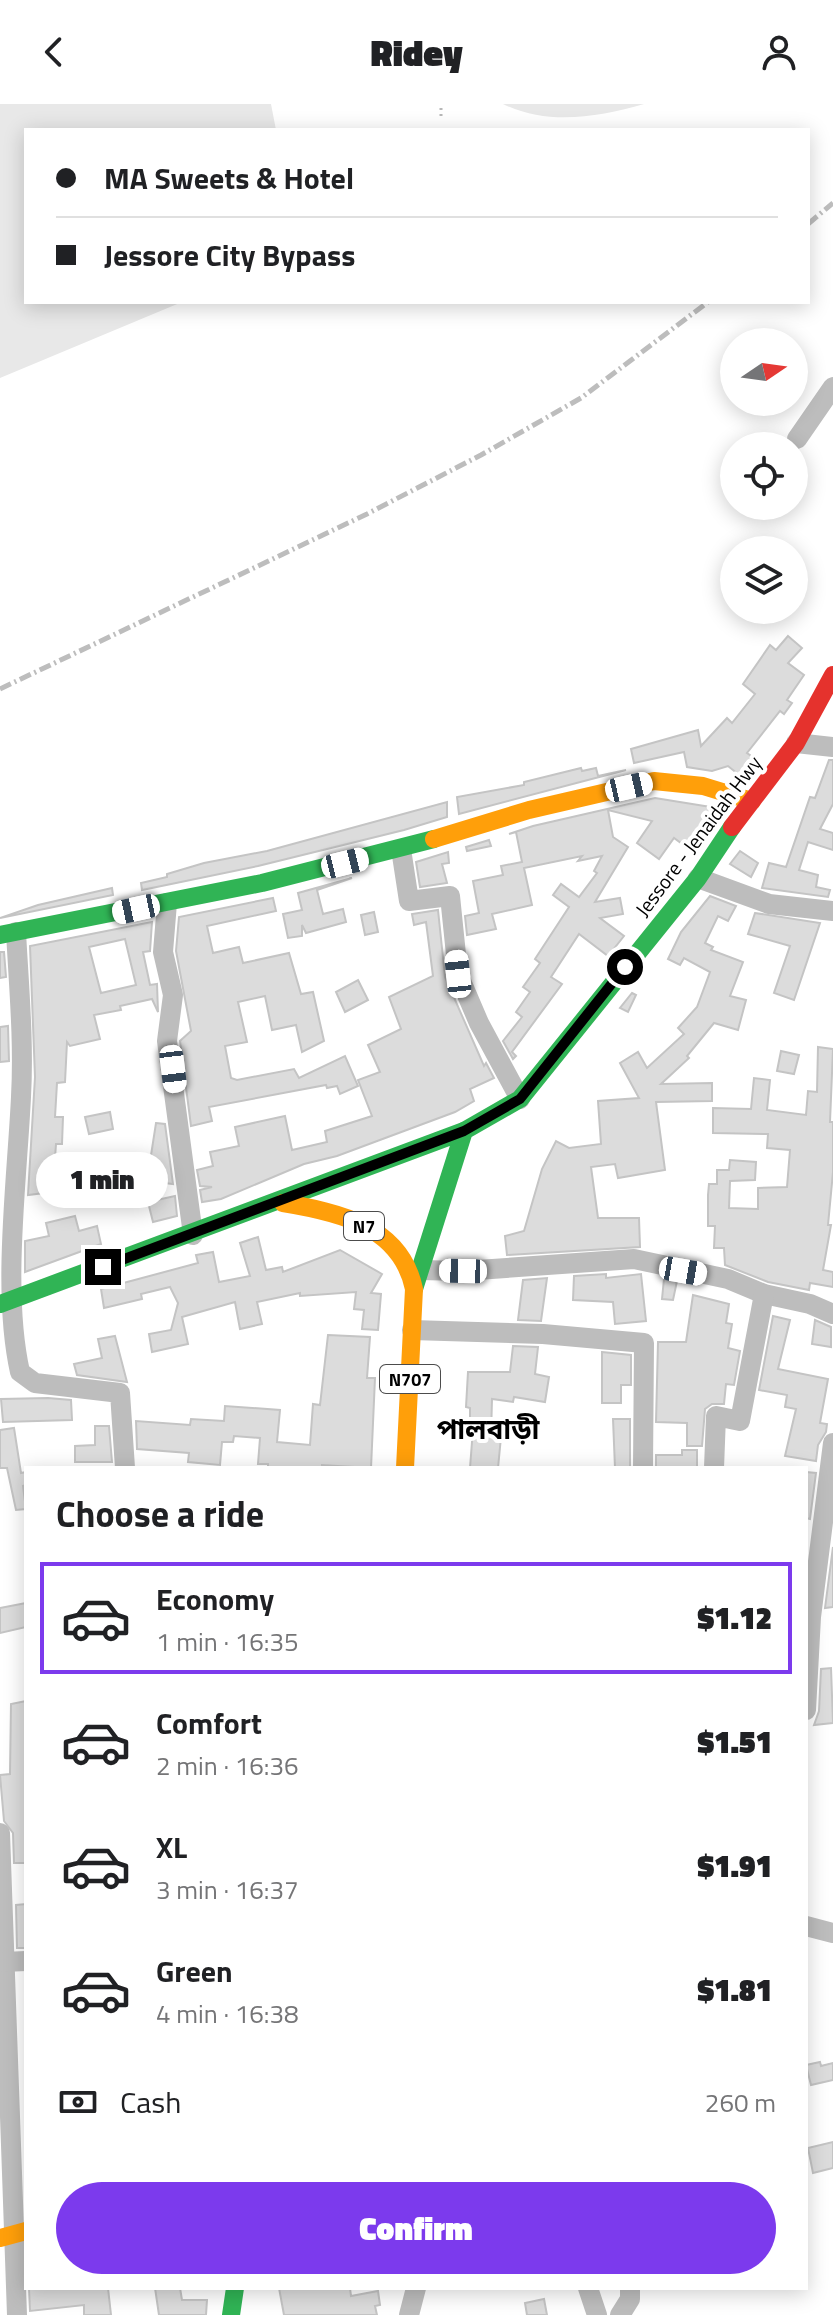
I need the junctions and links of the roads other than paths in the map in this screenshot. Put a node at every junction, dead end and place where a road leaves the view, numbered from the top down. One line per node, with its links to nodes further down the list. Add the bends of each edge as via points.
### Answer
1 (833, 387): 2 (street)
2 (802, 432)
3 (833, 675): 4 (main road, Jessore - Jenaidah Hwy)
4 (796, 743): 5 (street); 6 (main road, Jessore - Jenaidah Hwy)
5 (833, 747)
6 (752, 801): 7 (main road, via 703,786 654,781 529,810); 8 (main road, Jessore - Jenaidah Hwy)
7 (401, 849): 9 (main road); 12 (street, via 409,901 450,896 458,974)
8 (698, 878): 10 (street, via 769,904); 12 (main road, Jessore - Jenaidah Hwy)
9 (167, 903): 11 (main road); 15 (street, via 163,952 173,995 167,1041)
10 (833, 911)
11 (8, 934): 18 (street, via 24,1020)
12 (520, 1099): 13 (main road, Jessore - Jenaidah Hwy)
13 (464, 1131): 14 (main road, Jessore - Jenaidah Hwy); 16 (main road)
14 (281, 1203): 15 (main road, Jessore - Jenaidah Hwy); 16 (main road, N7, via 337,1213 380,1236 406,1259)
15 (193, 1235): 18 (main road, Jessore - Jenaidah Hwy)
16 (417, 1280): 17 (street, via 463,1271 634,1259 728,1279); 20 (main road, N707)
17 (764, 1294): 19 (street); 25 (street, via 740,1421 716,1416)
18 (7, 1302): 22 (street, via 17,1360 26,1379 120,1393)
19 (833, 1314)
20 (412, 1330): 23 (main road, N707); 24 (street, via 644,1343)
21 (833, 1443): 26 (street)
22 (125, 1466)
23 (405, 1466)
24 (643, 1466)
25 (714, 1466)
26 (808, 1673)
27 (0, 1833): 31 (street)
28 (808, 1927): 29 (street)
29 (833, 1933)
30 (24, 1961): 31 (street)
31 (4, 1962): 32 (street)
32 (13, 2234): 37 (street)
33 (235, 2290): 38 (main road)
34 (415, 2290): 39 (street)
35 (589, 2290): 40 (street)
36 (630, 2290): 41 (street)
37 (17, 2315)
38 (231, 2315)
39 (409, 2315)
40 (597, 2315)
41 (620, 2315)

